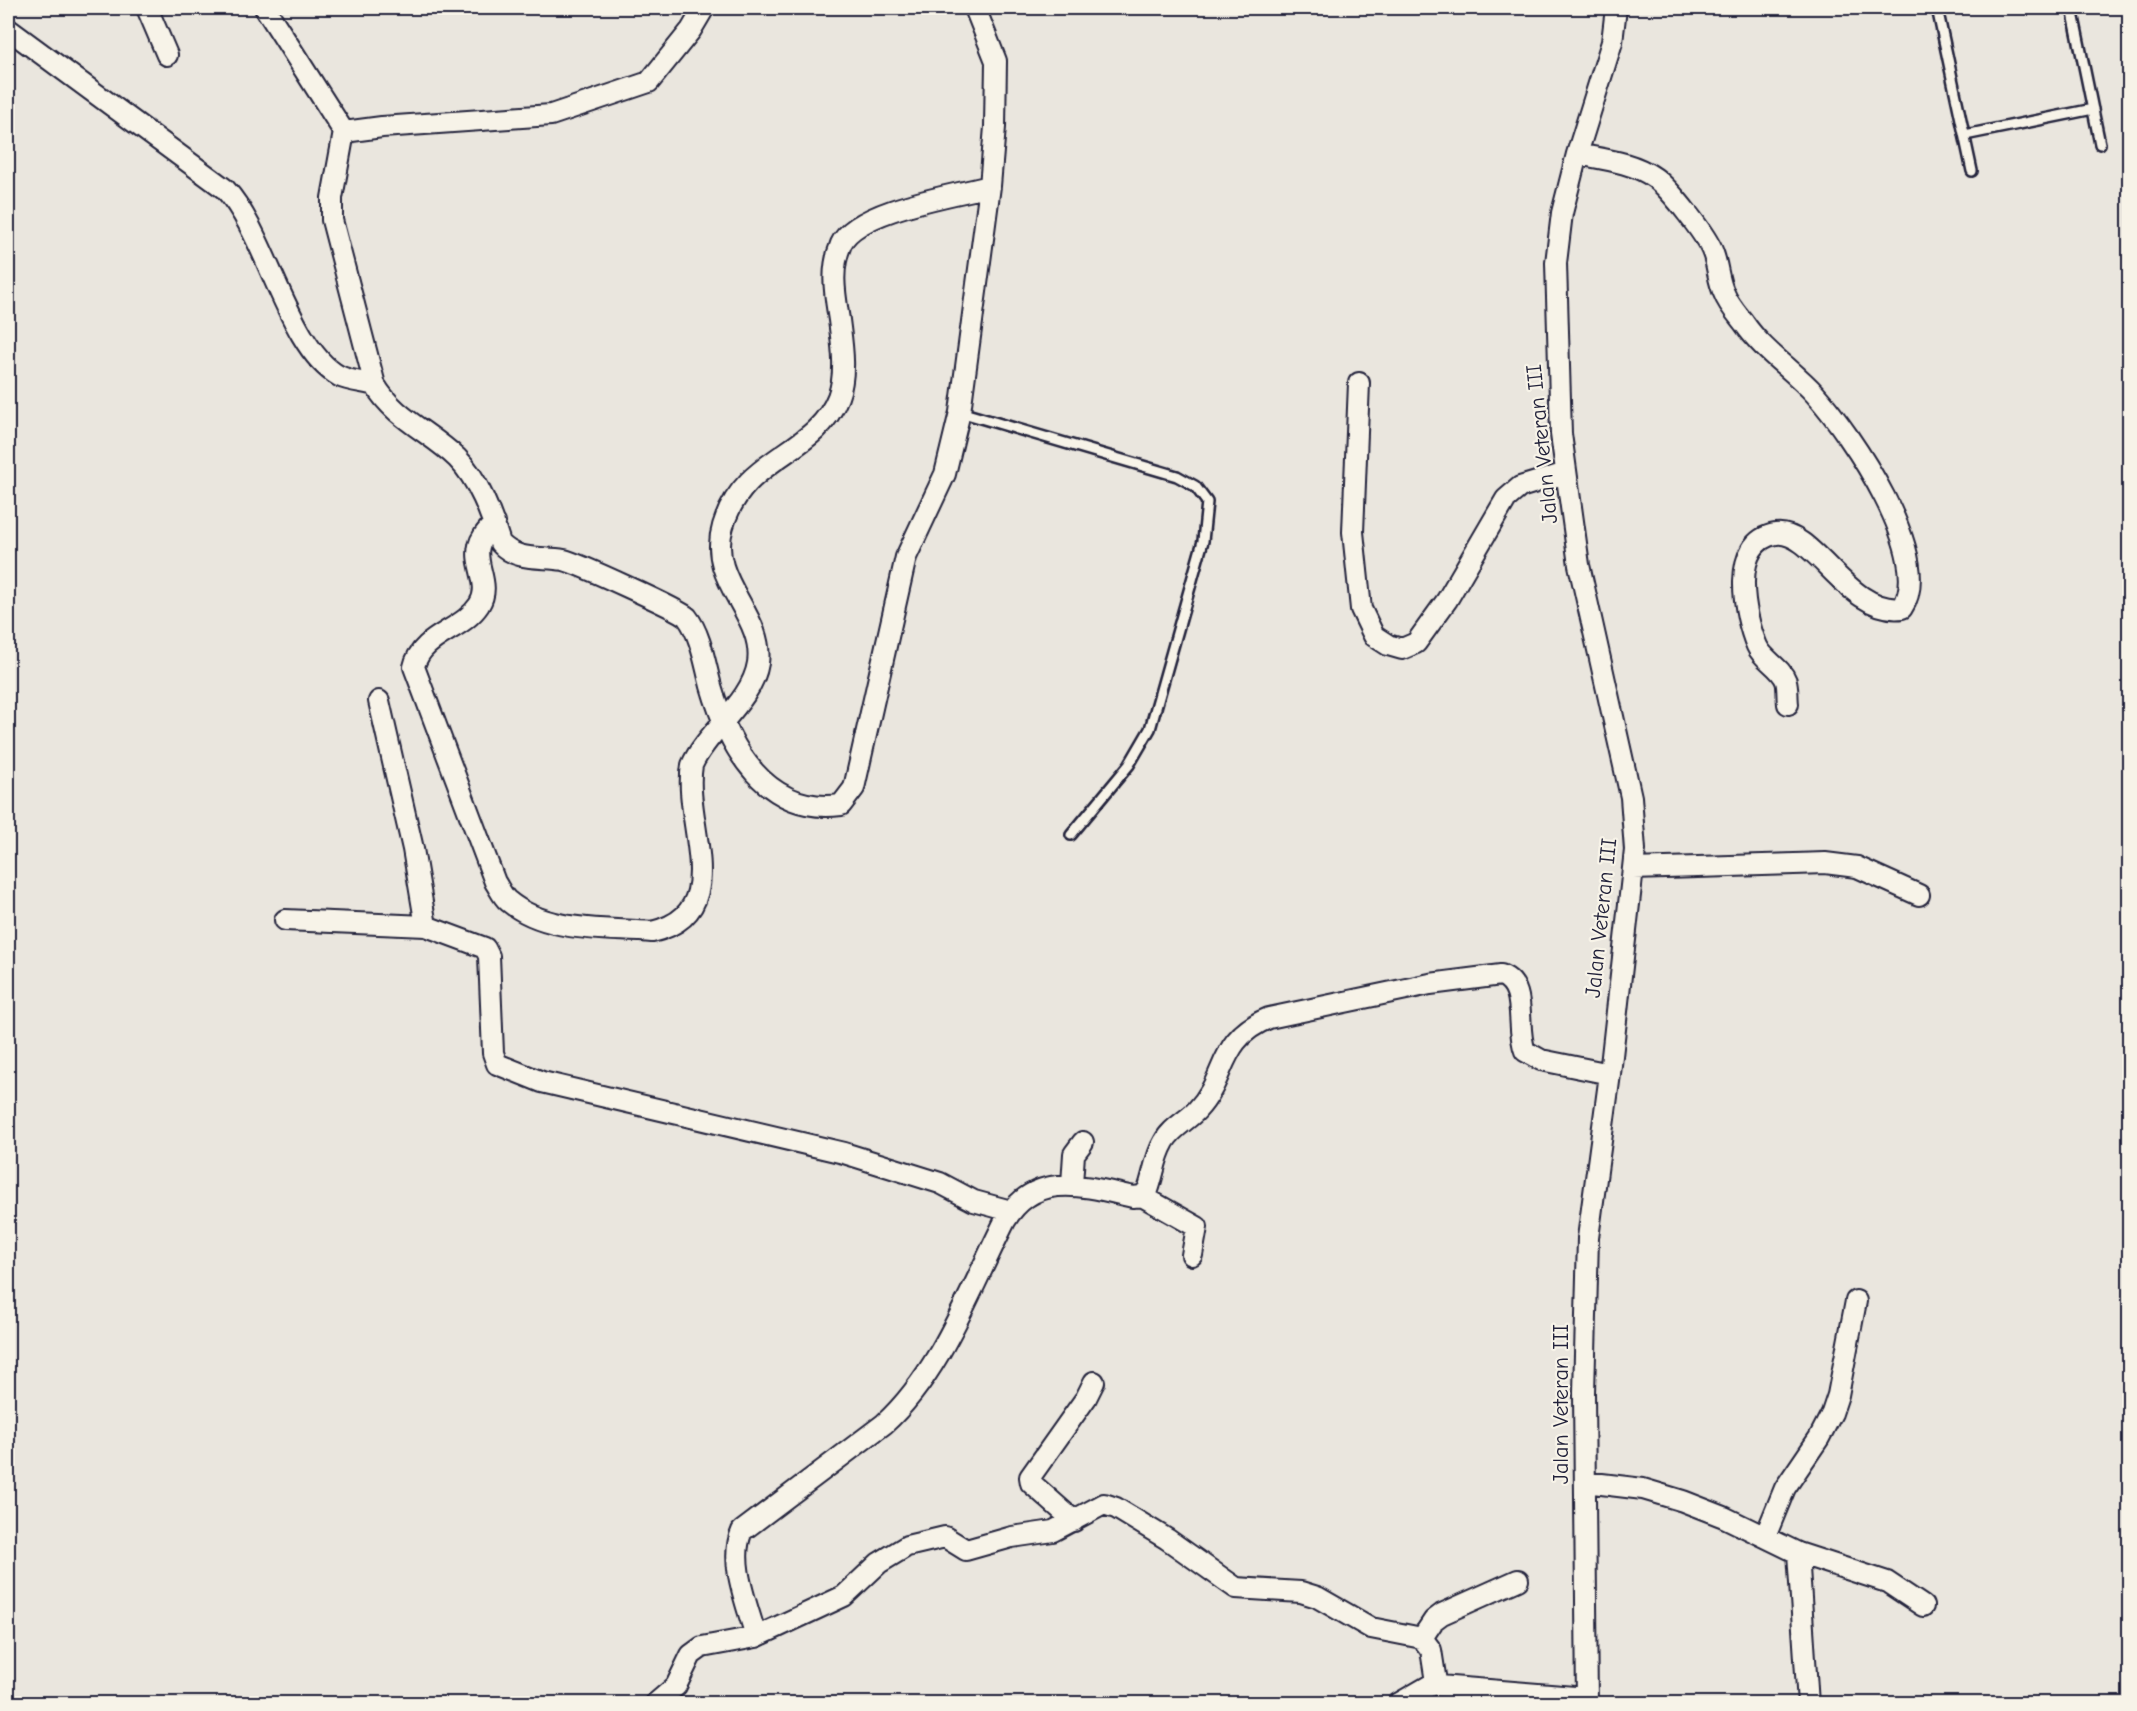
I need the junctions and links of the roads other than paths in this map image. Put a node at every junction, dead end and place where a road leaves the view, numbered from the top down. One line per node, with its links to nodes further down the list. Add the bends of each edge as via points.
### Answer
1 (147, 8): 9 (street)
2 (265, 8): 11 (street)
3 (704, 8): 11 (street, via 692,30 649,82 551,115)
4 (975, 8): 16 (street, via 996,62)
5 (1616, 8): 14 (street, Jalan Veteran III, via 1612,42)
6 (1937, 8): 12 (lane)
7 (2072, 8): 10 (lane)
8 (8, 29): 18 (street, via 225,189 243,214 304,340 339,376)
9 (167, 55)
10 (2093, 109): 12 (lane); 13 (lane)
11 (344, 132): 18 (street, via 332,220)
12 (1965, 135): 15 (lane)
13 (2100, 144)
14 (1577, 154): 20 (street, Jalan Veteran III, via 1562,213 1556,263 1557,374); 23 (street, via 1627,165 1655,178 1683,207 1713,251 1724,294 1752,335 1815,394 1858,452 1907,548 1909,597 1902,608 1889,609 1855,592 1791,535 1776,534 1759,540 1748,555 1745,593 1757,646 1786,682)
15 (1972, 171)
16 (990, 186): 19 (street); 24 (street, via 882,214 851,230 842,242 833,278 842,361 838,397 822,423 805,440 757,471 741,489 722,527 720,564 752,629 759,662 750,686)
17 (1359, 383): 20 (street, via 1353,532 1360,609 1374,636 1388,645 1402,649 1416,643 1447,600 1506,499 1520,487)
18 (375, 385): 21 (street, via 384,400 471,473)
19 (960, 412): 24 (street, via 945,474 906,557 849,797 841,805 822,807 805,806 781,795 763,782 741,755); 25 (lane, via 1177,476 1195,486 1207,502 1203,541 1150,729 1129,765)
20 (1566, 473): 26 (street, Jalan Veteran III, via 1579,565 1631,797)
21 (494, 523): 24 (street, via 507,551 577,564 675,608 687,618 699,642); 24 (street, via 478,547 484,594 479,606 460,624 424,647 414,667 495,882 507,900 550,923 652,932 682,919 691,910 700,885 690,777 696,757)
22 (379, 701): 29 (street)
23 (1788, 704)
24 (724, 723)
25 (1071, 835)
26 (1633, 869): 27 (street, via 1826,863 1857,867); 30 (street, Jalan Veteran III)
27 (1919, 895)
28 (285, 920): 29 (street)
29 (426, 926): 34 (street, via 485,948 489,956 493,1053 497,1064 510,1071 542,1082 844,1153 940,1183 974,1201)
30 (1610, 1074): 33 (street, via 1540,1060 1525,1051 1515,984 1501,975 1430,984 1269,1018 1244,1032 1227,1053 1197,1110 1164,1141 1148,1190); 38 (street, Jalan Veteran III, via 1588,1238)
31 (1083, 1142): 32 (street, via 1074,1154)
32 (1072, 1184): 33 (street); 34 (street, via 1026,1196)
33 (1142, 1196): 35 (street, via 1197,1227)
34 (1011, 1211): 44 (street, via 929,1371 905,1405 742,1531 736,1543 737,1557)
35 (1192, 1255)
36 (1856, 1301): 40 (street, via 1832,1413 1785,1488)
37 (1094, 1382): 39 (street, via 1030,1477 1031,1483)
38 (1585, 1482): 40 (street, via 1643,1489 1683,1501); 47 (street, Jalan Veteran III)
39 (1074, 1521): 44 (street, via 1053,1531 966,1550 945,1537 907,1546 879,1563 844,1596); 45 (street, via 1104,1504 1116,1508 1236,1588 1301,1592 1371,1628)
40 (1765, 1538): 41 (street)
41 (1798, 1553): 43 (street, via 1878,1578); 50 (street)
42 (1518, 1580): 45 (street, via 1442,1614)
43 (1923, 1606)
44 (756, 1637): 48 (street, via 702,1647 691,1655 676,1686)
45 (1422, 1638): 46 (street, via 1431,1650)
46 (1436, 1682): 47 (street, via 1447,1688); 49 (street)
47 (1587, 1701)
48 (656, 1704)
49 (1398, 1704)
50 (1808, 1704)

